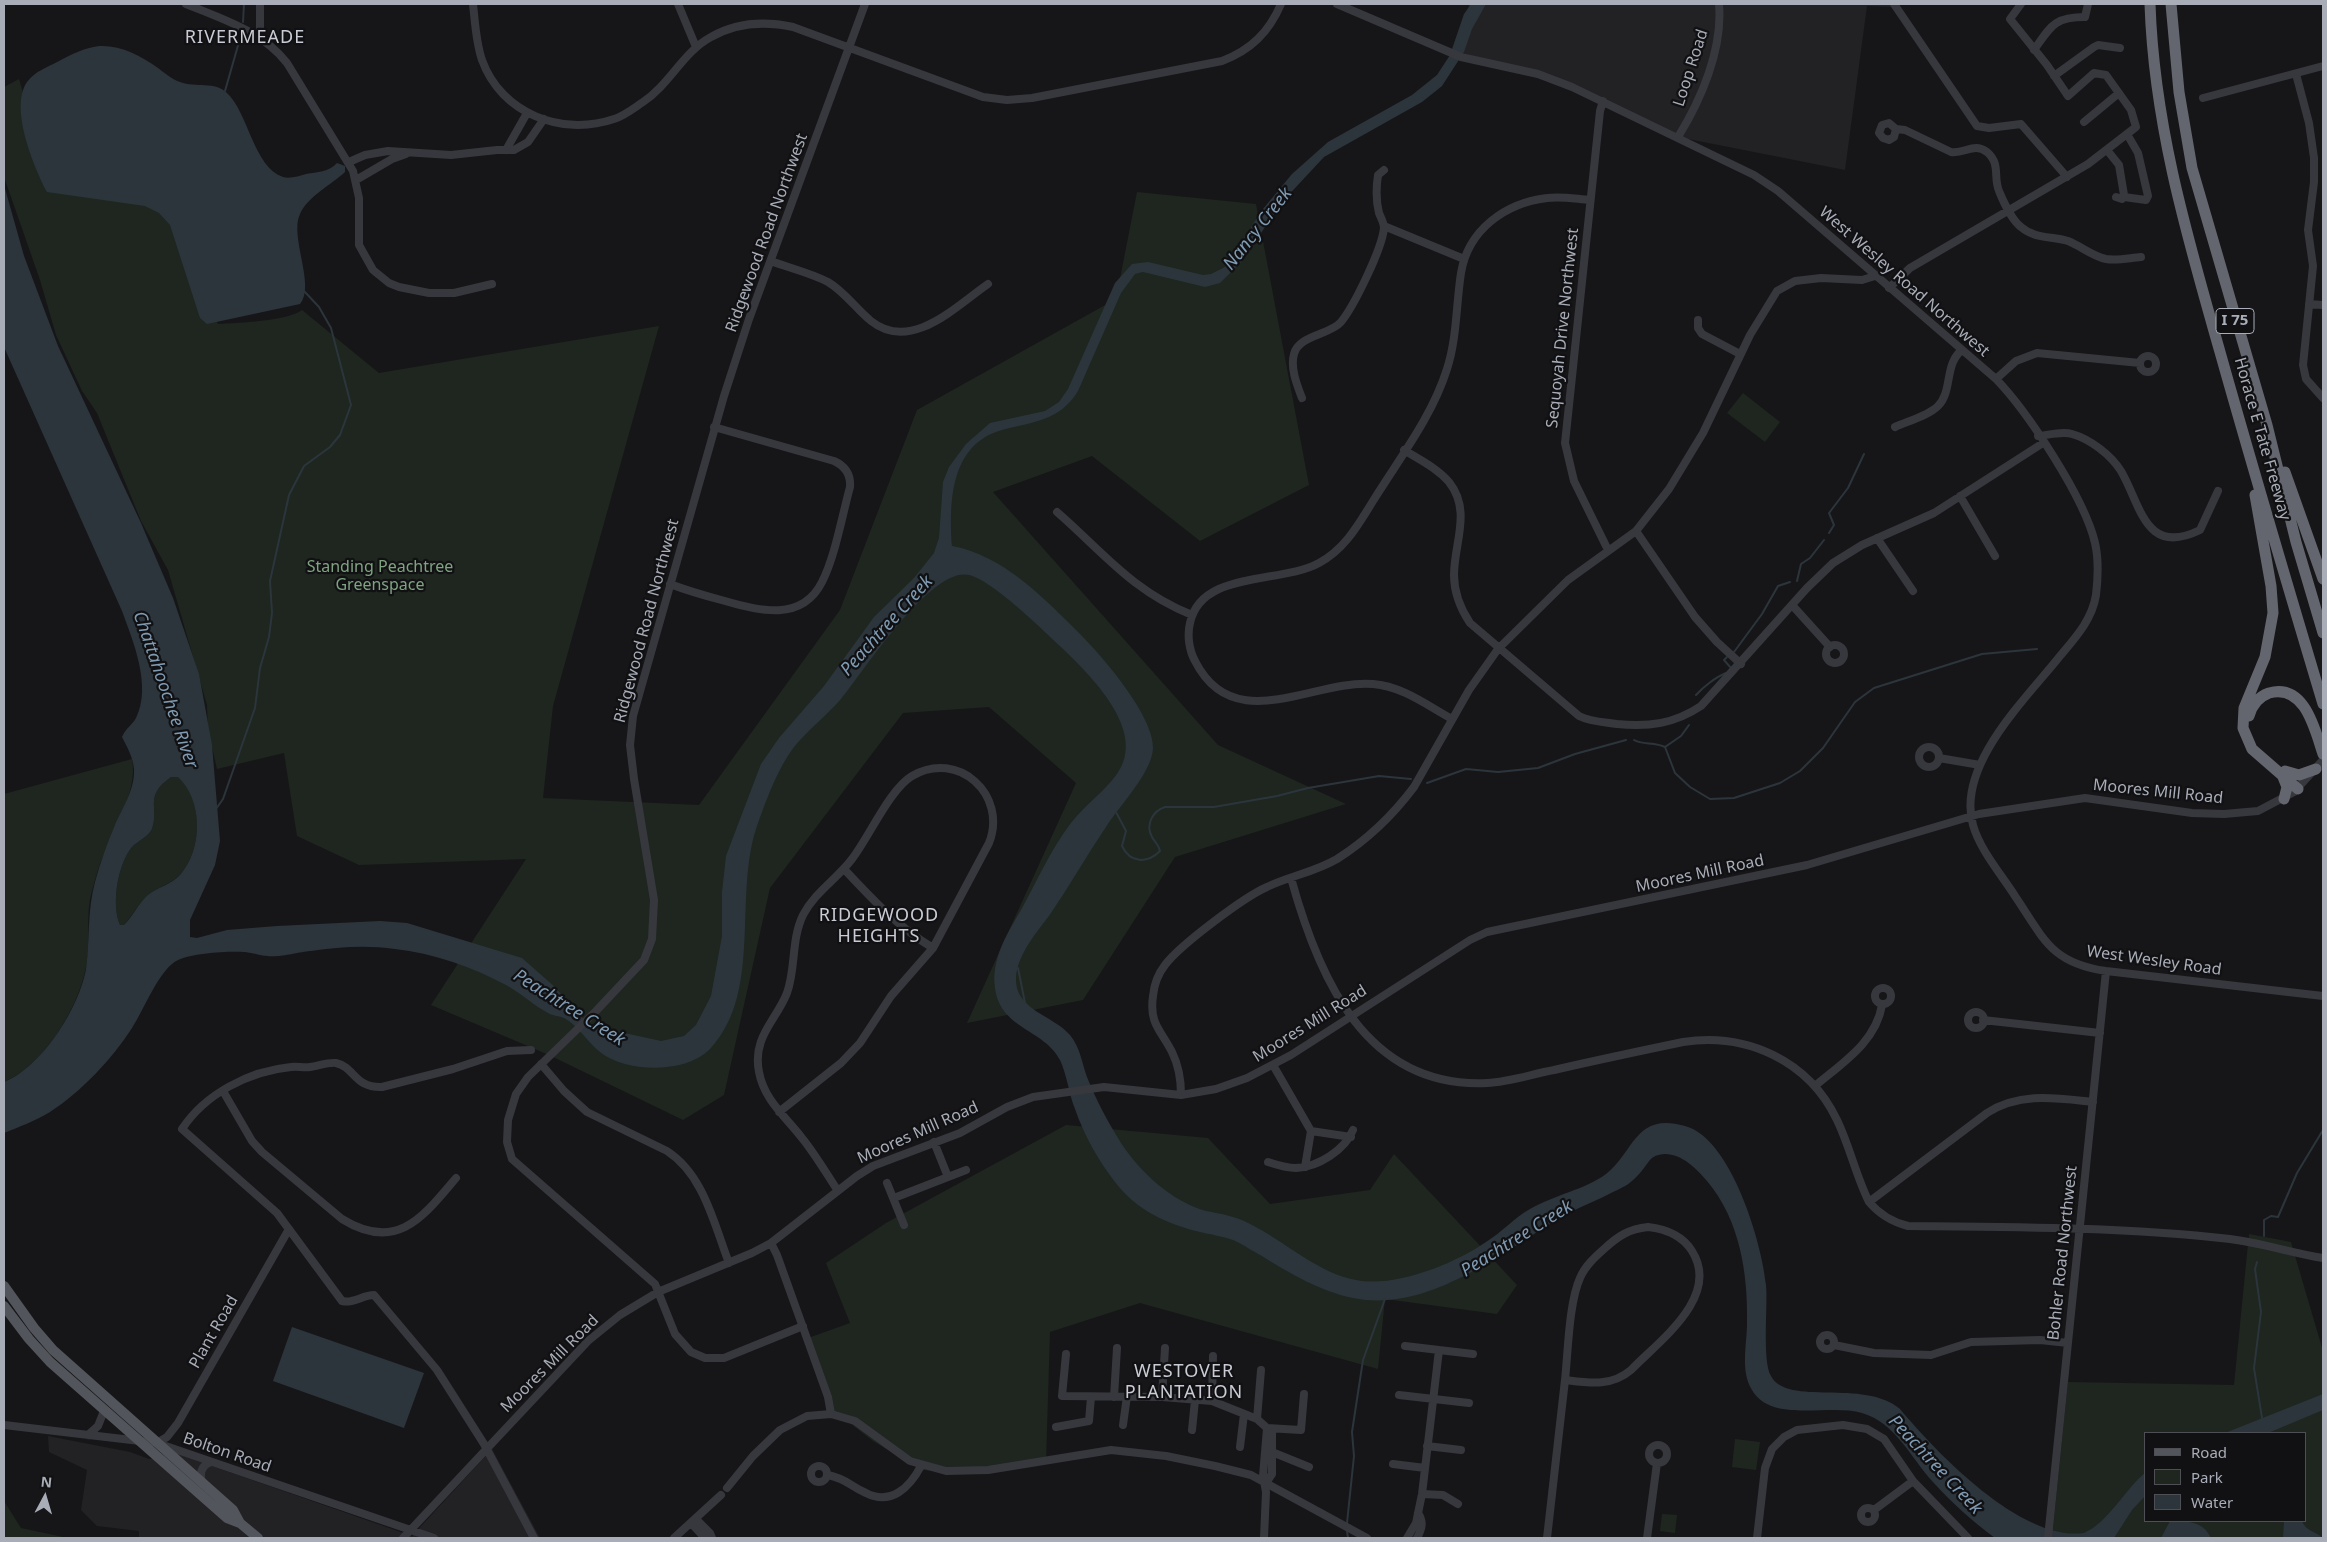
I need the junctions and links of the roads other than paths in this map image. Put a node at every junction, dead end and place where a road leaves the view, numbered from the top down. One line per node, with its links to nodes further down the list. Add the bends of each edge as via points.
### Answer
1 (186, 4): 14 (street)
2 (260, 4): 14 (street)
3 (473, 4): 25 (street, via 478,46 485,68 501,94)
4 (678, 4): 15 (street)
5 (865, 4): 16 (street, Ridgewood Road Northwest)
6 (1281, 4): 16 (street, via 1261,38 1222,61 1032,98 1007,100 983,97)
7 (1338, 4): 24 (street, West Wesley Road Northwest, via 1475,62 1538,74)
8 (1719, 4): 30 (street, Loop Road, via 1719,34 1709,69 1692,114)
9 (1894, 4): 36 (street, via 1977,126 1989,128 2021,124)
10 (2021, 4): 18 (street, via 2010,19)
11 (2088, 4): 18 (street, via 2086,16 2052,24)
12 (2150, 4): 62 (highway, Horace E Tate Freeway / I 75, via 2158,98 2174,186)
13 (2172, 4): 57 (highway, Horace E Tate Freeway / I 75, via 2179,92 2192,168)
14 (260, 37): 34 (street, via 287,62)
15 (696, 47): 16 (street, via 729,29 764,23 793,27); 26 (street, via 655,93 619,117 581,125)
16 (848, 48): 43 (street, Ridgewood Road Northwest)
17 (2120, 48): 21 (street, via 2098,45)
18 (2034, 50): 21 (street)
19 (2323, 66): 20 (street)
20 (2296, 74): 23 (street); 48 (street, via 2313,148 2314,182 2308,230 2313,266)
21 (2054, 76): 22 (street, via 2068,96 2094,73 2106,75)
22 (2119, 93): 27 (street); 29 (street, via 2131,110 2136,127)
23 (2203, 98)
24 (1603, 101): 30 (street, West Wesley Road Northwest); 38 (street, Sequoyah Drive Northwest)
25 (527, 113): 26 (street); 31 (street)
26 (544, 119): 31 (street, via 528,142 514,150)
27 (2084, 122)
28 (1896, 129): 39 (street, via 1905,130 1951,152 1978,147 1987,152 1997,169 1999,192)
29 (2127, 134): 32 (street); 32 (street, via 2138,153 2148,196 2146,200 2120,197 2119,165)
30 (1678, 137): 44 (street, West Wesley Road Northwest, via 1765,181)
31 (506, 150): 33 (street, via 465,155)
32 (2107, 150): 36 (street)
33 (408, 153): 34 (street, via 380,152); 37 (street)
34 (349, 162): 37 (street)
35 (1384, 170): 40 (street, via 1378,175 1376,194)
36 (2066, 177): 39 (street)
37 (356, 180): 45 (street, via 360,245 367,263 380,277 398,287 429,293 454,293)
38 (1590, 200): 42 (street, via 1546,198 1506,211 1480,231); 68 (street, Sequoyah Drive Northwest, via 1565,443 1574,481)
39 (2010, 210): 41 (street, via 2019,226 2034,235 2069,242 2106,259); 47 (street, via 1910,268)
40 (1384, 226): 42 (street); 55 (street, via 1375,255 1342,321 1296,350 1295,380)
41 (2140, 257)
42 (1464, 259): 61 (street, via 1447,369 1432,405)
43 (771, 261): 46 (street, via 828,283 873,322 896,332 927,326); 58 (street, Ridgewood Road Northwest)
44 (1875, 276): 47 (street, West Wesley Road Northwest); 52 (street, via 1862,280 1808,279 1786,285 1771,299)
45 (492, 284)
46 (988, 284)
47 (1889, 288): 51 (street, West Wesley Road Northwest)
48 (2309, 304): 49 (street); 56 (street, via 2304,372 2311,387)
49 (2323, 305)
50 (1698, 320): 52 (street, via 1702,334)
51 (1962, 350): 54 (street, West Wesley Road Northwest); 59 (street, via 1954,358 1947,387 1937,407)
52 (1740, 354): 66 (street, via 1690,458)
53 (2140, 363): 54 (street, via 2037,353 2016,361)
54 (1996, 380): 60 (street, West Wesley Road Northwest, via 2016,402)
55 (1302, 398)
56 (2323, 398)
57 (2267, 426): 70 (highway); 75 (highway, Horace E Tate Freeway / I 75)
58 (714, 427): 71 (street, Ridgewood Road Northwest); 71 (street, via 834,461 845,469 850,487 819,587 801,605 786,611 767,611)
59 (1895, 427)
60 (2040, 439): 63 (street, via 2072,434 2109,457 2120,469 2148,527 2158,534 2178,538 2200,530); 64 (street); 83 (street, West Wesley Road Northwest, via 2074,492 2092,530 2098,560 2096,596 2082,629 1994,739)
61 (1404, 450): 74 (street, via 1352,534 1333,554 1304,569 1217,589 1202,599); 77 (street, via 1440,473 1456,493 1461,517 1454,575 1457,598 1470,623)
62 (2250, 459): 79 (highway, Horace E Tate Freeway / I 75); 85 (highway, via 2274,612 2264,657 2244,708 2243,728 2252,749)
63 (2218, 491)
64 (1960, 496): 67 (street, via 1917,522); 69 (street)
65 (1057, 512): 74 (street, via 1135,584 1161,602)
66 (1636, 531): 68 (street); 78 (street, via 1695,616)
67 (1877, 538): 72 (street); 73 (street, via 1834,563)
68 (1608, 550): 77 (street, via 1568,580)
69 (1994, 556)
70 (2323, 579)
71 (670, 584): 99 (street, Ridgewood Road Northwest, via 630,734 654,900 652,939 639,966)
72 (1913, 591)
73 (1792, 605): 76 (street); 78 (street)
74 (1192, 615): 80 (street, via 1189,639 1195,661 1211,682 1233,697 1268,702 1356,684 1376,684 1399,690)
75 (2323, 633)
76 (1830, 647)
77 (1498, 649): 78 (street, via 1579,716 1595,722 1638,726 1666,723 1692,712 1710,698); 80 (street, via 1476,678)
78 (1741, 664)
79 (2323, 704)
80 (1452, 720): 90 (street, via 1414,787 1386,820 1338,858)
81 (2323, 754): 85 (highway, via 2300,700 2282,692 2265,695 2253,706 2249,730 2260,748)
82 (1939, 758): 83 (street)
83 (1980, 765): 88 (street, West Wesley Road Northwest)
84 (2320, 765): 85 (highway, via 2299,775); 86 (street, Moores Mill Road)
85 (2282, 771): 86 (highway); 87 (highway, via 2287,784)
86 (2299, 787): 87 (street, Moores Mill Road)
87 (2284, 799): 88 (street, Moores Mill Road, via 2247,812 2192,813 2085,798)
88 (1971, 815): 92 (street, West Wesley Road, via 1984,848 2049,945 2071,963); 95 (street, Moores Mill Road, via 1807,865 1487,932)
89 (844, 869): 91 (street, via 886,914); 91 (street, via 891,800 911,777 928,770 945,769 961,773 978,784 992,806 992,834); 105 (street, via 815,896 802,916 787,993 769,1021 760,1044 760,1078)
90 (1291, 878): 95 (street, via 1316,957); 103 (street, via 1265,887 1240,902 1174,955 1159,975 1153,995 1153,1017 1179,1069)
91 (933, 948): 105 (street, via 890,996 854,1051)
92 (2106, 972): 93 (street, West Wesley Road); 97 (street, Bohler Road Northwest)
93 (2323, 996)
94 (1882, 1004): 101 (street, via 1878,1023 1870,1038)
95 (1351, 1016): 100 (street, Moores Mill Road); 101 (street, via 1371,1041 1394,1060 1422,1074 1451,1081 1495,1082 1683,1042 1713,1039 1742,1043 1770,1052)
96 (1983, 1020): 97 (street)
97 (2100, 1033): 104 (street, Bohler Road Northwest)
98 (531, 1050): 102 (street, via 507,1051 382,1087 359,1082 336,1063 256,1074)
99 (541, 1064): 122 (street, via 587,1112 677,1159 701,1191); 124 (street, Ridgewood Road Northwest, via 522,1084 511,1106 507,1142 512,1159 656,1284)
100 (1273, 1065): 103 (street, Moores Mill Road, via 1216,1089); 106 (street)
101 (1815, 1086): 116 (street, via 1837,1120)
102 (223, 1091): 112 (street, via 262,1152 353,1226 377,1232 413,1224 426,1214); 119 (street, via 207,1099 182,1129 277,1213)
103 (1181, 1096): 107 (street, Moores Mill Road, via 1104,1087 1062,1092 1020,1101 960,1134)
104 (2093, 1102): 116 (street, via 2035,1097 2002,1104); 118 (street, Bohler Road Northwest)
105 (779, 1112): 114 (street, via 804,1139)
106 (1311, 1131): 109 (street); 109 (street, via 1352,1134 1324,1160)
107 (934, 1142): 111 (street); 114 (street, Moores Mill Road, via 873,1166)
108 (1268, 1162): 109 (street)
109 (1305, 1167)
110 (966, 1170): 111 (street)
111 (948, 1177): 115 (street)
112 (456, 1178)
113 (887, 1182): 115 (street)
114 (838, 1191): 120 (street, Moores Mill Road)
115 (894, 1198): 117 (street)
116 (1869, 1202): 118 (street, via 1885,1217 1908,1226)
117 (904, 1226)
118 (2080, 1227): 121 (street, via 2232,1239); 127 (street, Bohler Road Northwest)
119 (289, 1229): 159 (street, Plant Road, via 178,1422 167,1438); 162 (street, via 342,1301 350,1303 366,1295 374,1295 437,1370)
120 (771, 1243): 122 (street, Moores Mill Road); 126 (street)
121 (2323, 1258)
122 (729, 1262): 124 (street, Moores Mill Road)
123 (4, 1286): 159 (main road, via 53,1350)
124 (658, 1292): 126 (street, Ridgewood Road Northwest, via 679,1340 691,1352 705,1358 730,1357); 162 (street, Moores Mill Road, via 603,1328)
125 (4, 1306): 148 (main road, via 29,1340)
126 (803, 1326): 149 (street)
127 (2068, 1343): 128 (street, via 2040,1340 1971,1342 1931,1355 1874,1353); 198 (street, Bohler Road Northwest)
128 (1834, 1345)
129 (1405, 1346): 132 (street)
130 (1117, 1348): 142 (street)
131 (1165, 1348): 143 (street)
132 (1438, 1350): 134 (street); 144 (street)
133 (1066, 1354): 141 (street, via 1062,1396)
134 (1473, 1354)
135 (1213, 1356): 146 (street)
136 (1262, 1370): 151 (street)
137 (1565, 1380): 137 (street, via 1575,1292 1588,1264 1617,1237 1635,1228 1660,1228 1681,1238 1694,1254 1700,1273 1698,1293 1688,1310 1621,1377 1599,1384); 194 (street)
138 (1304, 1394): 155 (street, via 1301,1430)
139 (1398, 1395): 144 (street)
140 (1126, 1396): 142 (street); 143 (street); 153 (street)
141 (1091, 1397): 142 (street); 154 (street, via 1090,1422)
142 (1114, 1397)
143 (1162, 1397): 145 (street)
144 (1433, 1399): 147 (street); 160 (street)
145 (1195, 1400): 146 (street); 156 (street)
146 (1212, 1401): 150 (street)
147 (1469, 1403)
148 (104, 1411): 157 (street, via 98,1426); 158 (main road)
149 (831, 1414): 168 (street, via 855,1421 900,1455); 175 (street, via 807,1416 780,1430)
150 (1244, 1414): 151 (street); 161 (street)
151 (1257, 1419): 155 (street)
152 (4, 1425): 157 (street, Bolton Road)
153 (1123, 1425)
154 (1056, 1427)
155 (1269, 1428): 164 (street); 174 (street, via 1263,1476)
156 (1192, 1430)
157 (88, 1436): 158 (street, Bolton Road)
158 (140, 1442): 159 (street, Bolton Road); 182 (main road, via 227,1518)
159 (157, 1443): 165 (street, Bolton Road); 173 (main road)
160 (1427, 1446): 163 (street); 170 (street)
161 (1240, 1447)
162 (486, 1450): 183 (street, Moores Mill Road); 187 (street)
163 (1460, 1450)
164 (1272, 1452): 169 (street); 174 (street, via 1272,1474)
165 (211, 1462): 173 (street, via 202,1470); 183 (street, Bolton Road)
166 (1657, 1463): 195 (street)
167 (1393, 1464): 170 (street)
168 (921, 1466): 171 (street, via 907,1488 885,1497 868,1495 846,1480); 174 (street, via 946,1471 979,1471 1124,1450 1215,1466 1251,1475)
169 (1309, 1467)
170 (1425, 1468): 176 (street)
171 (828, 1475)
172 (1913, 1481): 179 (street); 196 (street, via 1889,1444 1867,1429 1843,1425 1797,1430 1777,1443 1768,1457); 197 (street)
173 (202, 1482): 182 (main road, via 233,1510)
174 (1266, 1483): 190 (street); 191 (street)
175 (727, 1488)
176 (1422, 1494): 178 (street, via 1443,1495); 180 (street)
177 (721, 1495): 181 (street)
178 (1458, 1504)
179 (1874, 1510)
180 (1418, 1512): 192 (street); 193 (street, via 1422,1524)
181 (694, 1521): 188 (street); 189 (street)
182 (240, 1522): 184 (main road)
183 (410, 1534): 185 (street, Moores Mill Road); 186 (street, Bolton Road)
184 (258, 1538)
185 (403, 1538)
186 (434, 1538)
187 (534, 1538)
188 (674, 1538)
189 (712, 1538)
190 (1264, 1538)
191 (1367, 1538)
192 (1407, 1538)
193 (1417, 1538)
194 (1547, 1538)
195 (1647, 1538)
196 (1757, 1538)
197 (1968, 1538)
198 (2048, 1538)

